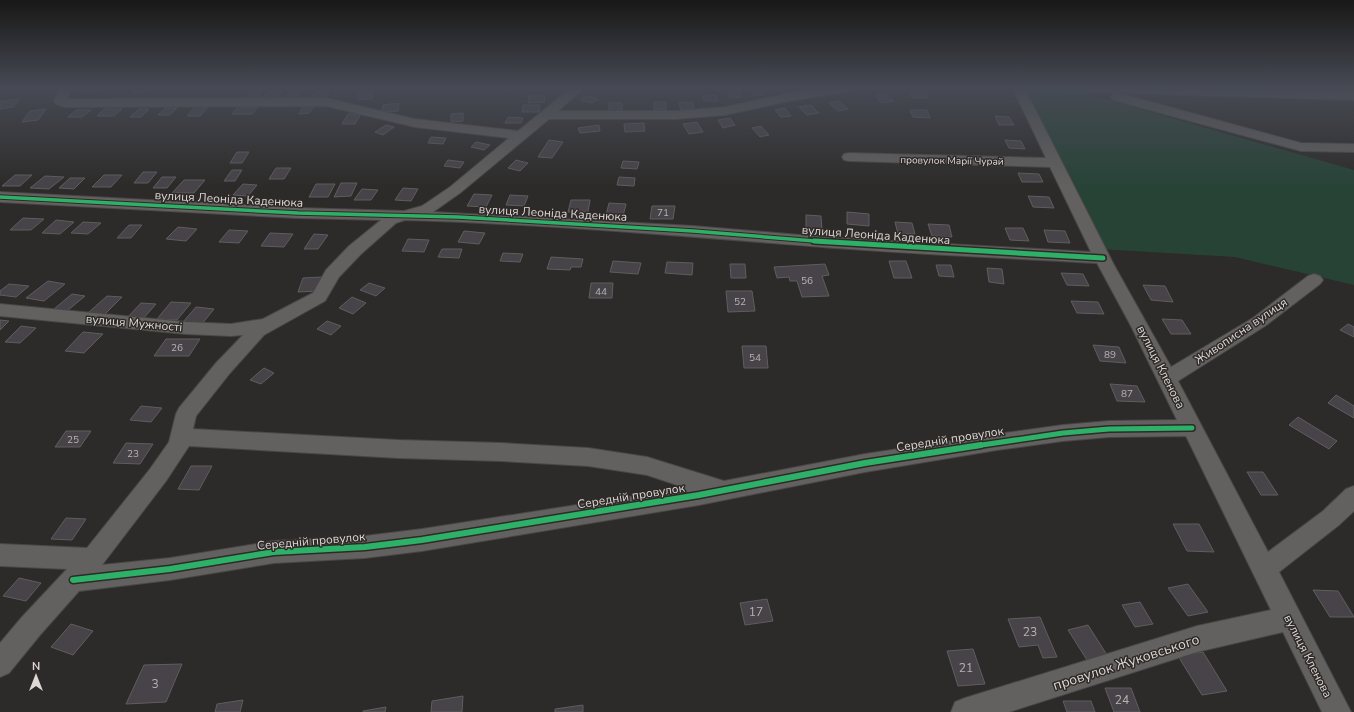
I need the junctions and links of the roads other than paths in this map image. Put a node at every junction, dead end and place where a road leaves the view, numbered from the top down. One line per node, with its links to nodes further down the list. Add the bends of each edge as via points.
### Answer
1 (404, 120): 5 (street)
2 (538, 120): 5 (street)
3 (1035, 120): 8 (street, вулиця Кленова)
4 (1203, 120): 6 (street, via 1301,147)
5 (520, 135): 10 (street, via 455,190 427,209)
6 (1354, 148)
7 (849, 157): 8 (street, провулок Марії Чурай)
8 (1056, 163): 11 (street, вулиця Кленова)
9 (0, 197): 10 (street, вулиця Леоніда Каденюка)
10 (402, 216): 11 (street, вулиця Леоніда Каденюка, via 458,217); 14 (street, via 390,220 355,250 332,274 319,297)
11 (1103, 258): 15 (street, вулиця Кленова)
12 (1314, 280): 15 (street, Живописна вулиця, via 1259,322)
13 (0, 310): 14 (street, вулиця Мужності, via 186,328 231,330)
14 (268, 325): 17 (street, via 258,330 186,414)
15 (1167, 379): 16 (street, вулиця Кленова)
16 (1192, 428): 18 (street, Середній провулок, via 1109,429 1062,433 865,463); 22 (street, вулиця Кленова)
17 (181, 437): 18 (street, Середній провулок, via 588,457 648,466); 21 (street, via 158,475)
18 (724, 490): 23 (street, Середній провулок, via 422,540 274,552)
19 (1354, 496): 22 (street, via 1331,518)
20 (0, 556): 21 (street)
21 (92, 559): 23 (street)
22 (1264, 569): 24 (street, вулиця Кленова)
23 (73, 580): 25 (street)
24 (1289, 618): 26 (street, провулок Жуковського, via 1197,639); 27 (street, вулиця Кленова)
25 (0, 664)
26 (966, 712)
27 (1337, 712)

